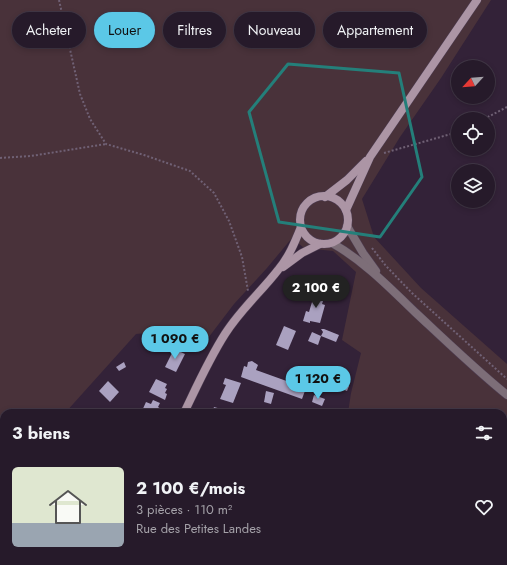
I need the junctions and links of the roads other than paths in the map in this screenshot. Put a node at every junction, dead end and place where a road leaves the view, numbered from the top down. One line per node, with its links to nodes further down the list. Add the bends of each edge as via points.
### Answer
1 (477, 0): 2 (main road)
2 (370, 157): 3 (main road, via 347,180); 4 (main road)
3 (325, 196): 4 (main road, via 337,200); 6 (main road, via 314,199 305,206 301,216)
4 (346, 210): 5 (main road)
5 (347, 226): 7 (main road, via 339,239); 10 (street)
6 (301, 227): 8 (main road, via 308,238); 9 (main road, via 293,248)
7 (332, 243): 8 (main road); 10 (street, via 348,252)
8 (320, 244): 9 (main road, via 302,253)
9 (279, 270): 12 (main road, via 226,334 198,382)
10 (382, 280): 11 (street)
11 (507, 395)
12 (186, 409)

